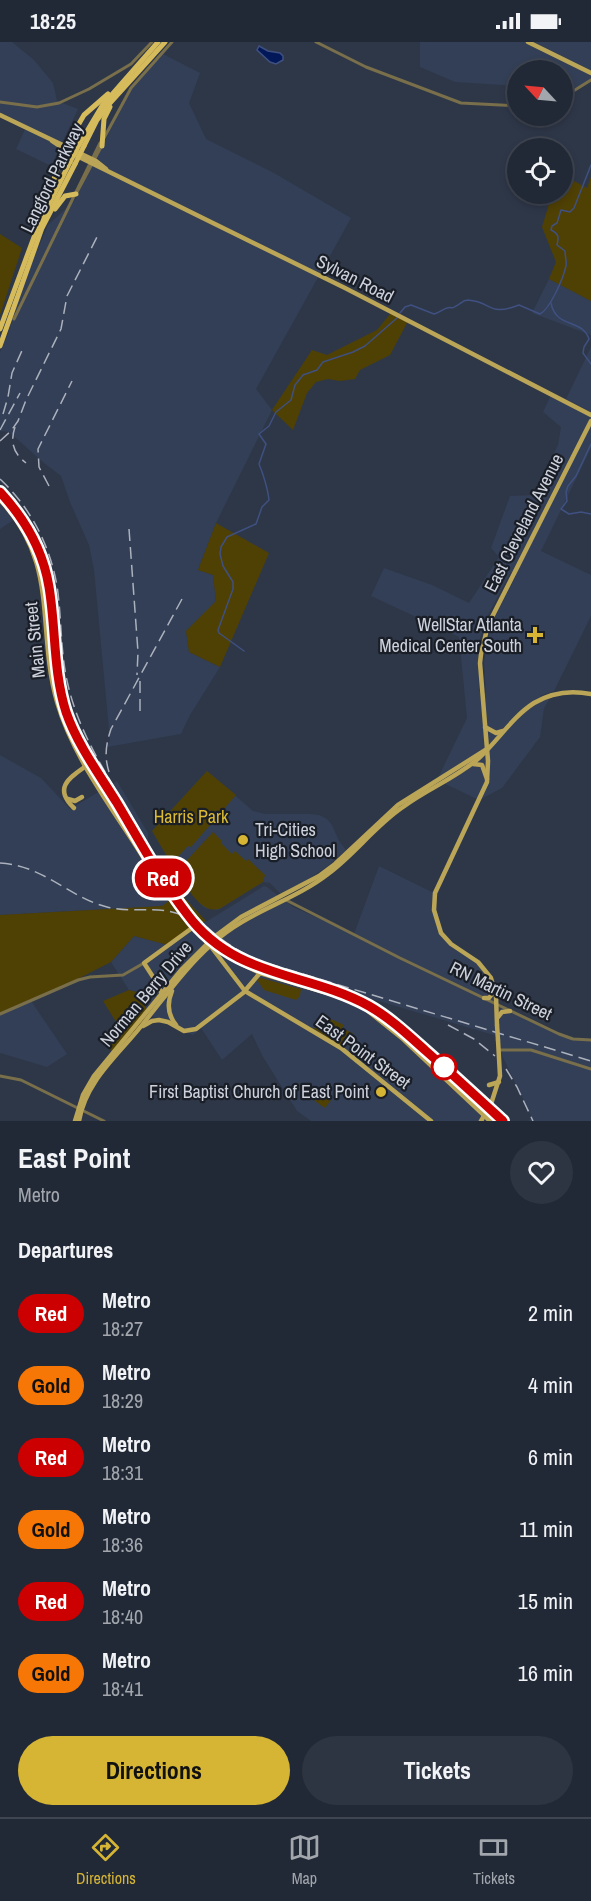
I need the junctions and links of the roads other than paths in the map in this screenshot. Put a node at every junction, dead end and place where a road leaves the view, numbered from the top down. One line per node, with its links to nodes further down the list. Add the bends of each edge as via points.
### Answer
1 (152, 42): 12 (street, via 131,64 54,105)
2 (158, 42): 8 (highway, Langford Parkway)
3 (165, 42): 10 (highway, Langford Parkway)
4 (172, 42): 16 (street, via 131,88)
5 (316, 42): 13 (street, via 366,67 461,103)
6 (528, 42): 7 (main road)
7 (591, 73)
8 (129, 74): 18 (highway, Langford Parkway, via 98,111); 19 (highway, via 84,115)
9 (591, 80): 11 (street)
10 (124, 88): 15 (highway, via 107,111); 18 (highway, Langford Parkway, via 101,114)
11 (573, 91)
12 (0, 102)
13 (507, 105)
14 (0, 115): 19 (main road, Sylvan Road)
15 (103, 127): 16 (highway); 17 (highway)
16 (109, 129): 17 (street)
17 (102, 143): 20 (street)
18 (82, 145): 22 (highway, Langford Parkway, bridge)
19 (66, 149): 20 (main road, Sylvan Road); 22 (highway, via 58,162)
20 (92, 162): 21 (street); 26 (main road, Sylvan Road)
21 (73, 196): 22 (highway, via 61,200); 23 (street)
22 (40, 229): 24 (highway, Langford Parkway); 25 (highway, Langford Parkway)
23 (14, 319)
24 (0, 329)
25 (0, 346)
26 (591, 414)
27 (591, 421): 30 (main road, East Cleveland Avenue, via 488,625 480,663)
28 (0, 500): 34 (main road, Main Street, via 24,532 37,564 55,695)
29 (591, 694): 31 (main road, Norman Berry Drive, via 565,692 543,698)
30 (485, 727): 31 (main road, via 496,733); 32 (main road, East Cleveland Avenue)
31 (503, 731): 32 (main road, Norman Berry Drive)
32 (487, 749): 33 (main road, Norman Berry Drive); 37 (main road, East Cleveland Avenue); 41 (main road, Norman Berry Drive, via 398,805 335,864)
33 (470, 765): 37 (main road, via 482,765); 41 (main road, Norman Berry Drive, via 395,813 326,876)
34 (86, 766): 35 (main road); 36 (main road, Main Street)
35 (74, 774): 36 (main road, via 83,772); 38 (main road, via 65,783)
36 (93, 778): 42 (main road, Main Street)
37 (487, 782): 49 (main road, East Cleveland Avenue, via 435,893 435,915 443,935 483,967)
38 (65, 795): 39 (main road, via 72,801); 40 (main road)
39 (82, 797)
40 (74, 808)
41 (282, 898): 48 (main road, Norman Berry Drive, via 219,938); 51 (main road, Norman Berry Drive, via 241,917 214,937); 52 (street, RN Martin Street)
42 (192, 928): 43 (main road, Main Street, bridge); 45 (main road)
43 (212, 947): 44 (main road, Main Street); 46 (main road)
44 (234, 960): 46 (main road, via 228,961); 47 (main road, Main Street)
45 (144, 963): 51 (main road); 55 (street, via 123,975 78,980)
46 (226, 967): 50 (main road)
47 (260, 973): 50 (main road); 68 (main road, Main Street, via 363,1007)
48 (175, 985): 57 (main road, via 169,1003 172,1020 183,1029); 58 (main road, Norman Berry Drive)
49 (495, 990): 52 (main road); 53 (main road)
50 (245, 991): 57 (main road); 71 (main road, East Point Street, via 341,1048)
51 (162, 994): 67 (main road, Norman Berry Drive, via 94,1076)
52 (484, 998): 53 (street, RN Martin Street)
53 (496, 1004): 54 (street, RN Martin Street); 56 (main road)
54 (510, 1011): 56 (main road, via 501,1013); 59 (street, RN Martin Street, via 565,1037)
55 (0, 1014)
56 (497, 1024): 60 (main road, bridge)
57 (197, 1028): 58 (main road, via 184,1031 159,1020)
58 (138, 1030): 67 (main road, Norman Berry Drive, via 94,1083)
59 (591, 1040)
60 (499, 1045): 61 (street); 62 (main road)
61 (508, 1049): 62 (street); 63 (street, via 531,1050)
62 (500, 1059): 65 (main road)
63 (591, 1069)
64 (0, 1076): 67 (street, via 21,1080)
65 (499, 1082): 66 (main road); 68 (main road)
66 (489, 1085)
67 (80, 1109): 69 (main road); 70 (street)
68 (483, 1118): 72 (main road, Main Street)
69 (77, 1121)
70 (104, 1121)
71 (431, 1121)
72 (490, 1121)

